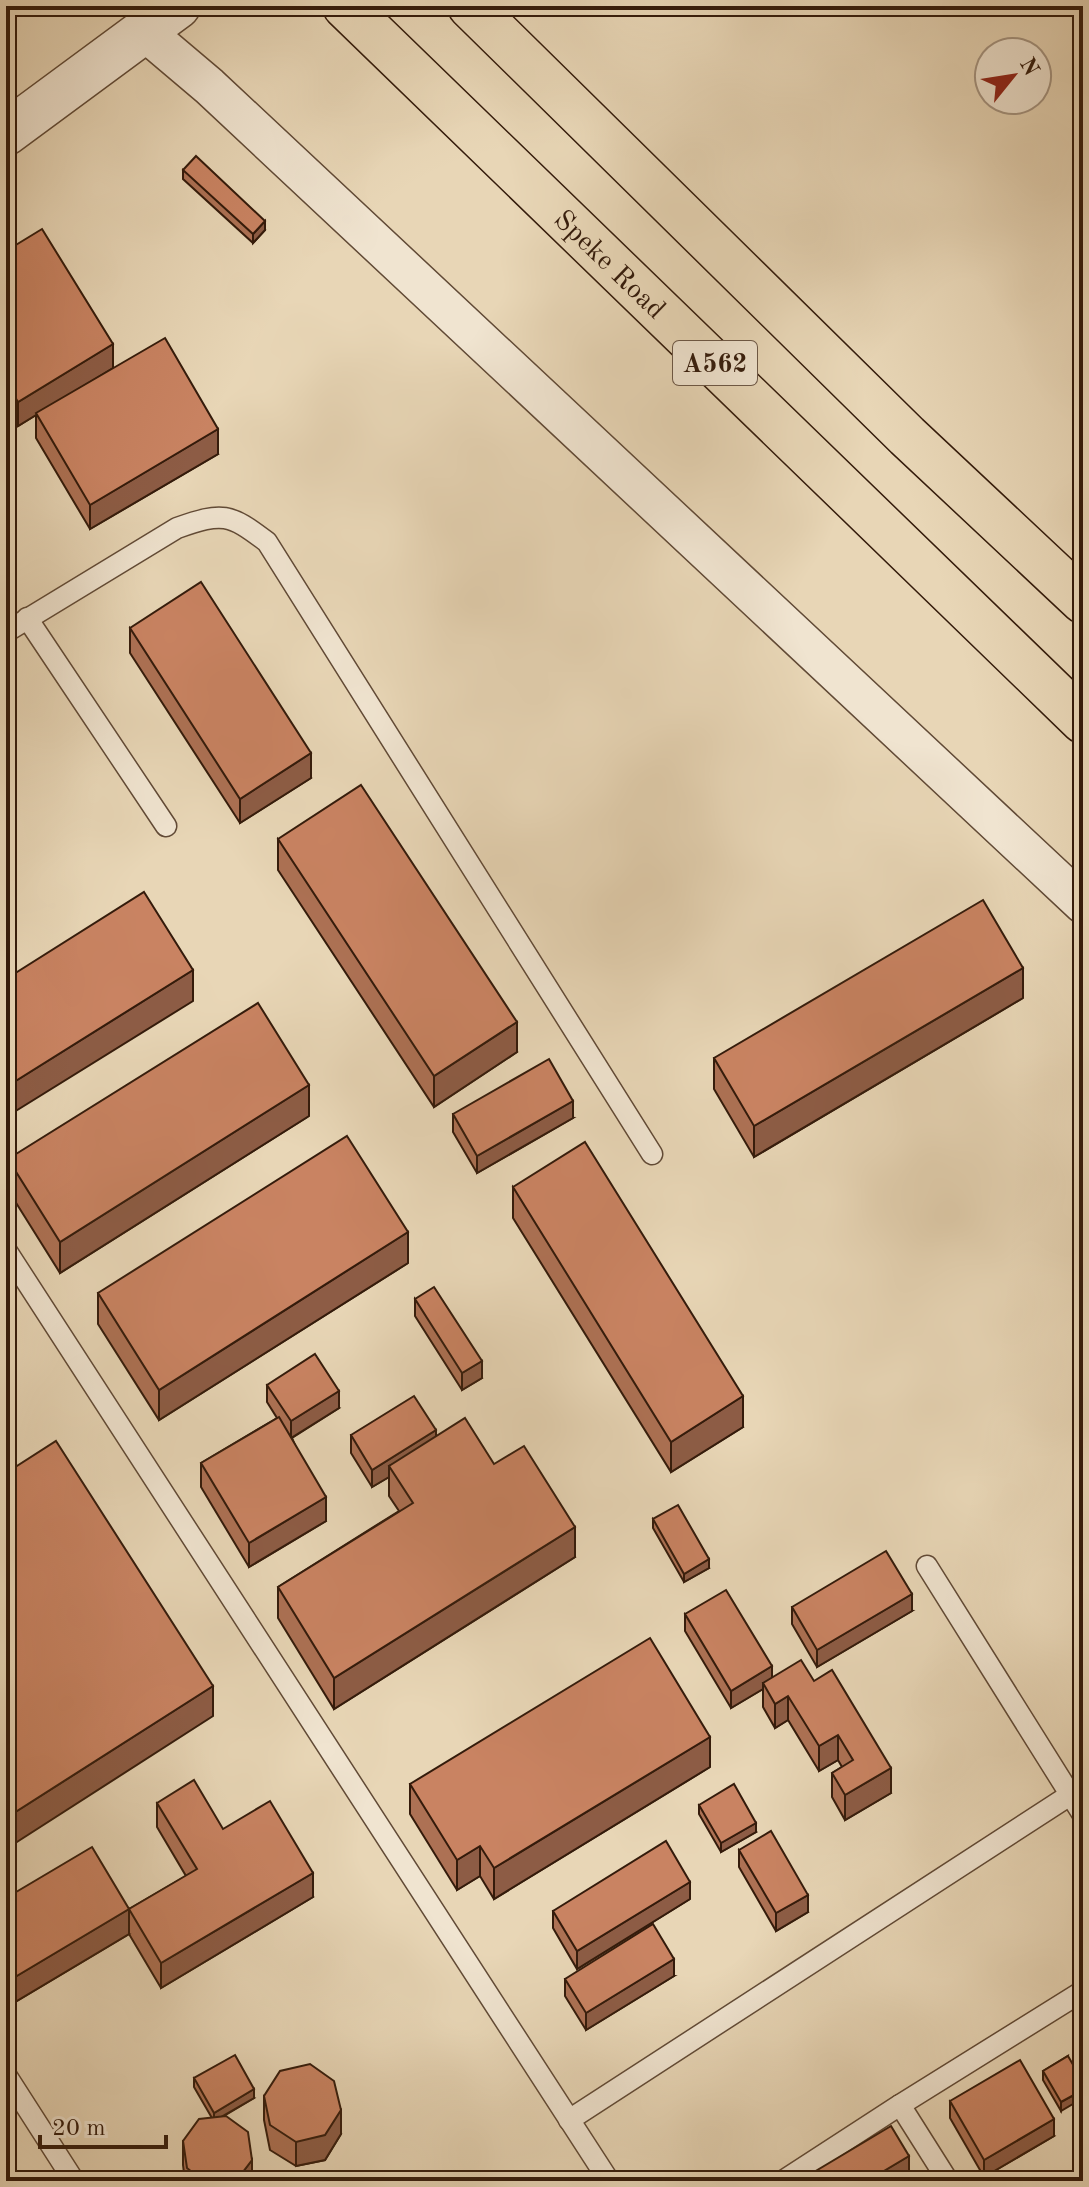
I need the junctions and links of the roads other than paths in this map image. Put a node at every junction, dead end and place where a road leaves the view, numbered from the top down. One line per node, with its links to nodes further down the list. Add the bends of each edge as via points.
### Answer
1 (345, 6): 8 (highway, Speke Road / A562)
2 (470, 6): 5 (highway, A562, via 907,436)
3 (161, 18): 4 (street); 10 (street, via 209,86)
4 (6, 133)
5 (1083, 601)
6 (27, 618): 7 (lane); 9 (lane); 11 (lane, via 177,528 206,518 238,520 267,542)
7 (6, 632)
8 (1083, 721)
9 (166, 826)
10 (1083, 904)
11 (652, 1154)
12 (6, 1250): 19 (lane)
13 (927, 1566): 14 (lane)
14 (1070, 1795): 15 (lane); 19 (lane)
15 (1083, 1815)
16 (1083, 1991): 18 (lane)
17 (6, 2075): 20 (lane)
18 (900, 2105): 22 (lane); 23 (lane)
19 (569, 2120): 21 (lane)
20 (74, 2181)
21 (609, 2181)
22 (783, 2181)
23 (948, 2181)

